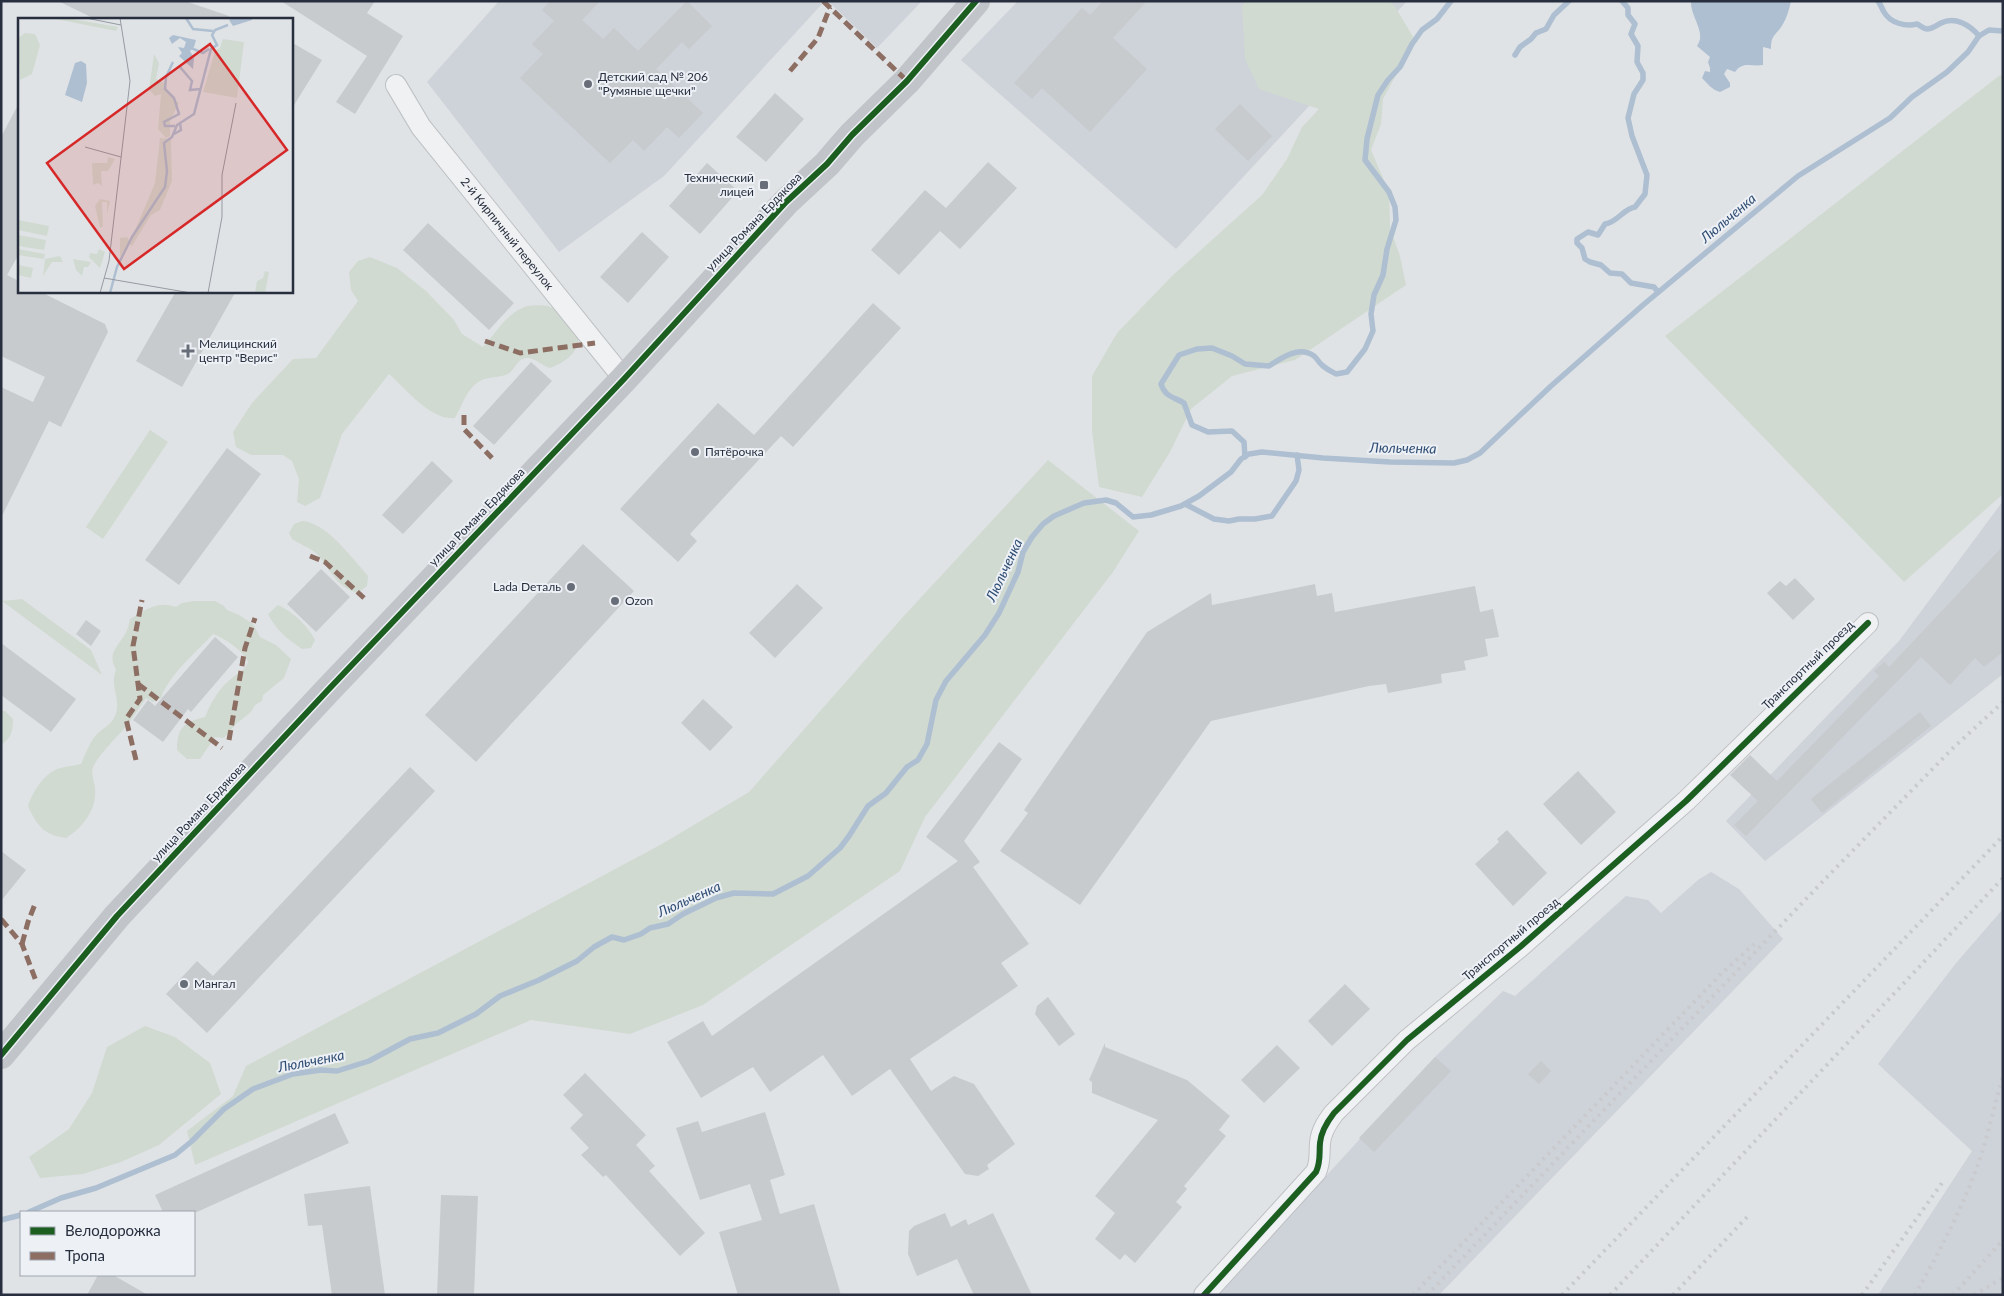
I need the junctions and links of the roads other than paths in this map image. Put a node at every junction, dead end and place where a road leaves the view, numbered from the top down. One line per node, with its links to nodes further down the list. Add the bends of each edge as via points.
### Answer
1 (976, 1): 3 (street, улица Романа Ердякова, via 907,81 786,202)
2 (396, 85): 3 (street, 2-й Кирпичный переулок, via 421,127)
3 (624, 379): 5 (street, улица Романа Ердякова, via 117,916)
4 (1868, 623): 6 (street, Транспортный проезд, via 1686,801 1520,947 1407,1040 1341,1106 1325,1126 1320,1142 1321,1161 1316,1172)
5 (1, 1055)
6 (1204, 1295)

